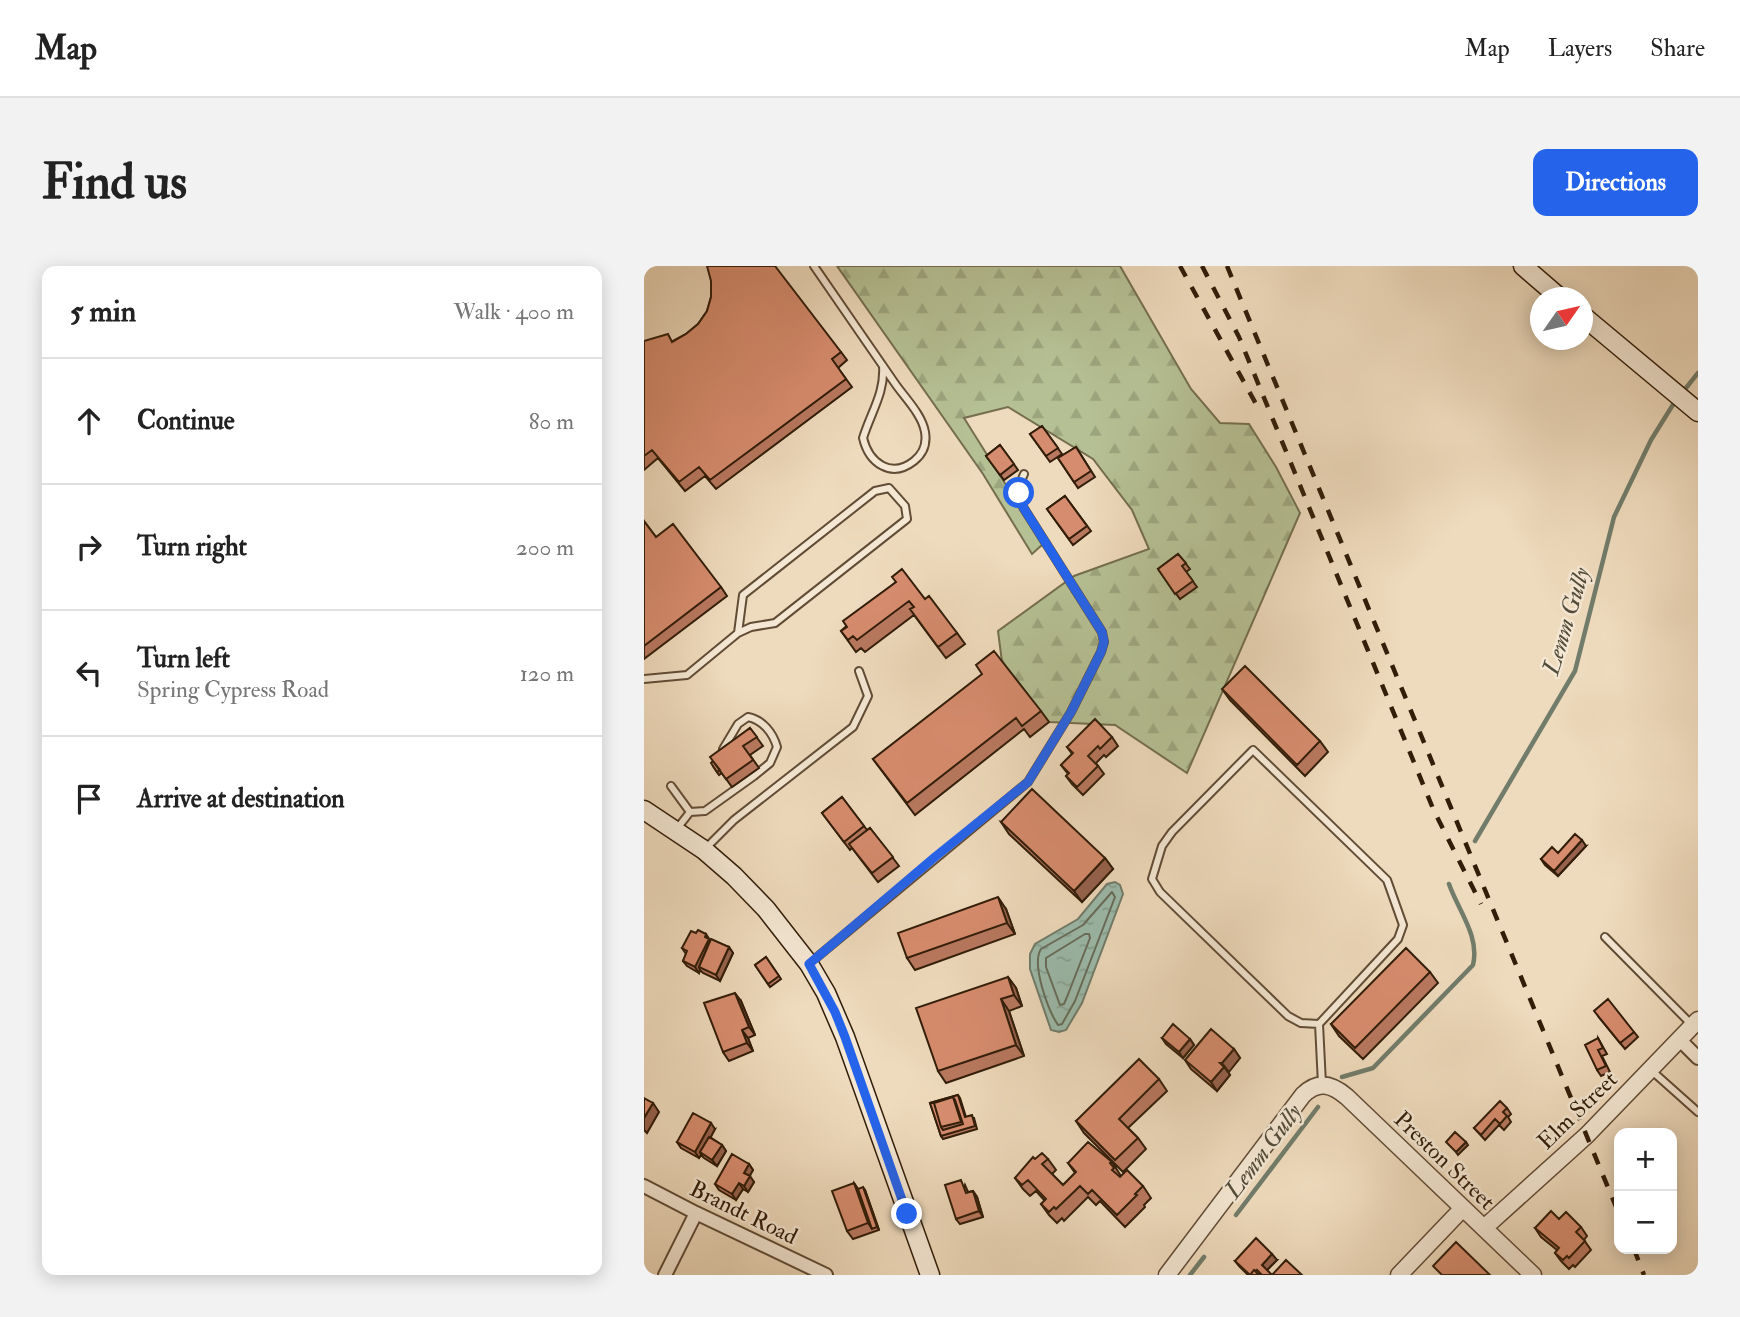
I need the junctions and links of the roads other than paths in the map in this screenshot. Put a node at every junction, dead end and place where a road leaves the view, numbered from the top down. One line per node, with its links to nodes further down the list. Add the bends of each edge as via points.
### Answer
1 (814, 266): 5 (lane)
2 (1523, 266): 3 (main road)
3 (1547, 287)
4 (1593, 324): 6 (main road)
5 (883, 366): 5 (lane, via 881,396 863,438 871,458 884,467 897,468 921,456 925,432)
6 (1698, 412)
7 (1024, 474): 18 (lane, via 1019,493 1023,507 1102,632 1101,652 1028,782)
8 (738, 633): 8 (lane, via 775,624 907,519 905,506 890,488 875,491 743,595); 10 (lane, via 687,675)
9 (859, 671): 16 (lane, via 868,696 853,727 734,820)
10 (644, 679)
11 (723, 749): 14 (lane, via 738,724 748,718 768,729 777,747 770,763 754,776 705,811)
12 (671, 786): 14 (lane)
13 (644, 810): 15 (main road)
14 (690, 813): 15 (lane)
15 (675, 831): 16 (main road)
16 (704, 850): 18 (main road, via 766,909)
17 (1605, 937): 19 (lane)
18 (809, 964): 32 (main road, via 845,1037)
19 (1695, 1023): 21 (street, Elm Street)
20 (1319, 1024): 20 (lane, via 1398,939 1403,925 1387,880 1253,750 1172,832 1152,879 1288,1016 1301,1023); 24 (lane)
21 (1679, 1040): 22 (street); 23 (street, Elm Street)
22 (1698, 1058)
23 (1650, 1069): 25 (lane); 29 (street, Elm Street, via 1587,1135)
24 (1322, 1084): 27 (street, Preston Street, via 1347,1097); 33 (street, via 1303,1095)
25 (1698, 1112)
26 (644, 1186): 28 (street, Brandt Road)
27 (1463, 1208): 29 (street, Preston Street); 34 (street)
28 (696, 1213): 30 (street); 31 (street, Brandt Road)
29 (1484, 1228): 35 (street, Preston Street)
30 (665, 1275)
31 (826, 1275)
32 (930, 1275)
33 (1167, 1275)
34 (1399, 1275)
35 (1533, 1275)

